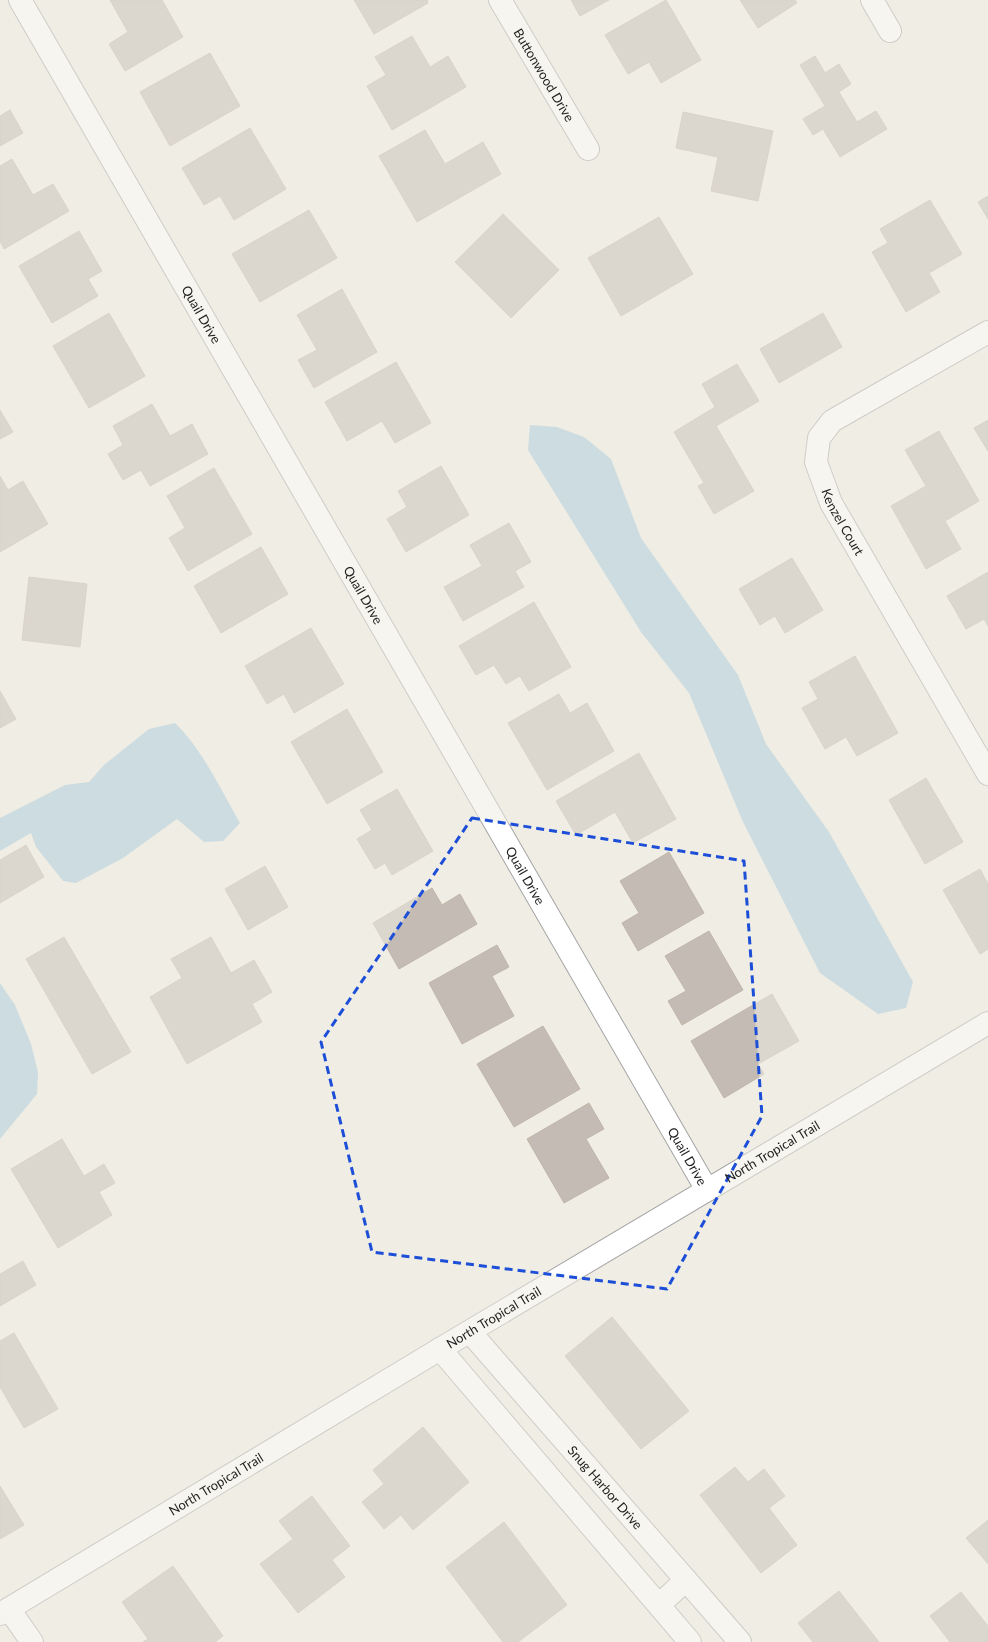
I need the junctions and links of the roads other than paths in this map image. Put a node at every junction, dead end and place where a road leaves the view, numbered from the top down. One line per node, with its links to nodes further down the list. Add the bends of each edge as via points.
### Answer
1 (20, 0): 9 (street, Quail Drive)
2 (500, 0): 5 (street, Buttonwood Drive)
3 (872, 0): 4 (street)
4 (890, 31)
5 (588, 149)
6 (988, 332): 7 (street, Kenzel Court, via 832,420 819,438 816,462 831,503)
7 (988, 774)
8 (988, 1023): 9 (street, North Tropical Trail)
9 (707, 1190): 10 (street, North Tropical Trail)
10 (470, 1332): 11 (street, North Tropical Trail); 12 (street, Snug Harbor Drive)
11 (440, 1349): 13 (street); 14 (street, North Tropical Trail)
12 (686, 1580): 13 (street); 17 (street, Snug Harbor Drive)
13 (659, 1605): 16 (street)
14 (4, 1612): 15 (street)
15 (32, 1642)
16 (690, 1642)
17 (740, 1642)

